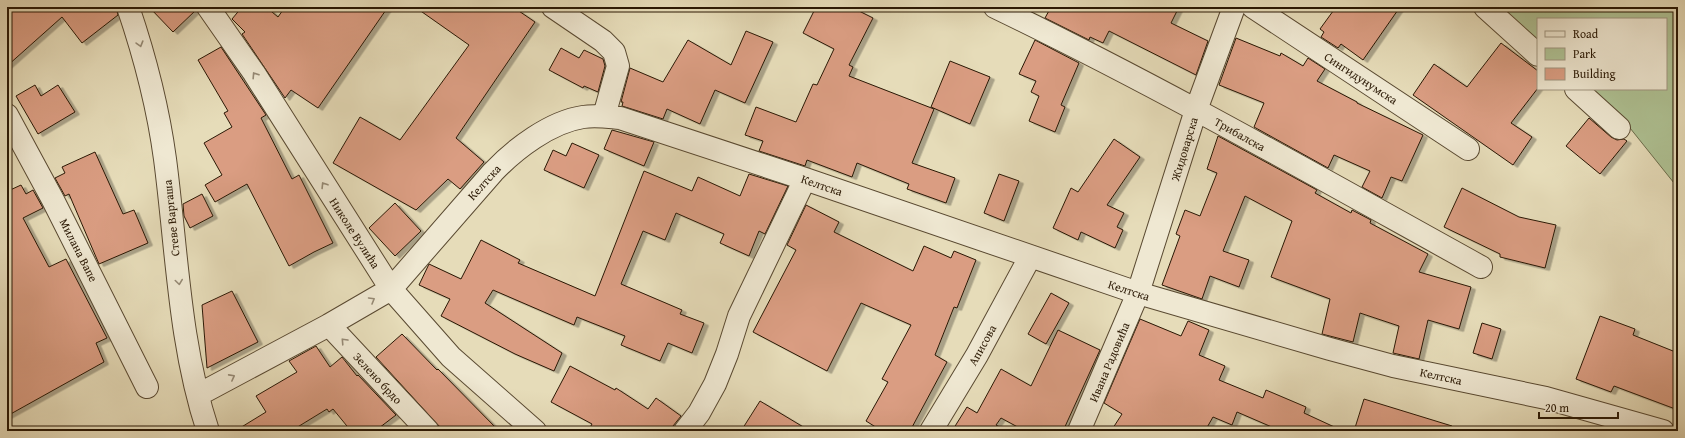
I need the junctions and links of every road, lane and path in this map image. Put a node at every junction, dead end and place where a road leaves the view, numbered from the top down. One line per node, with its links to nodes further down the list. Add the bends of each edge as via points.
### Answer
1 (128, 7): 22 (street, Стеве Варгаша, one-way to 22, via 150,78 160,125 191,370)
2 (208, 7): 18 (street, Николе Вулића, one-way to 2, via 254,73)
3 (553, 7): 12 (street, via 603,41 614,52 618,66)
4 (995, 7): 10 (street, Трибалска)
5 (1234, 7): 10 (street, Жидоварска)
6 (1253, 7): 14 (street, Сингидунумска)
7 (1485, 7): 8 (street)
8 (1537, 54)
9 (1577, 90): 13 (street)
10 (1196, 110): 17 (street, Трибалска); 19 (street, Жидоварска)
11 (7, 115): 21 (street, Милана Вапе, via 54,200)
12 (604, 116): 15 (street, Келтска, via 620,118); 18 (street, Келтска, via 583,117 566,122 526,142 509,155)
13 (1619, 128)
14 (1468, 149)
15 (804, 179): 16 (street, Келтска); 26 (street, via 739,316 715,384 699,413)
16 (1030, 257): 19 (street, Келтска); 27 (street, Аписова, via 977,355)
17 (1481, 267)
18 (391, 289): 20 (street, Келтска, one-way to 18); 25 (street, Николе Вулића, via 452,357)
19 (1138, 293): 28 (street, Ивана Радовића); 29 (street, Келтска, via 1393,366 1546,398)
20 (329, 325): 22 (street, Келтска, one-way to 20); 24 (street, Зелено брдо, one-way to 20)
21 (147, 387)
22 (198, 395): 23 (street, Стеве Варгаша)
23 (208, 431)
24 (428, 431)
25 (536, 431)
26 (685, 431)
27 (931, 431)
28 (1079, 431)
29 (1663, 431)

